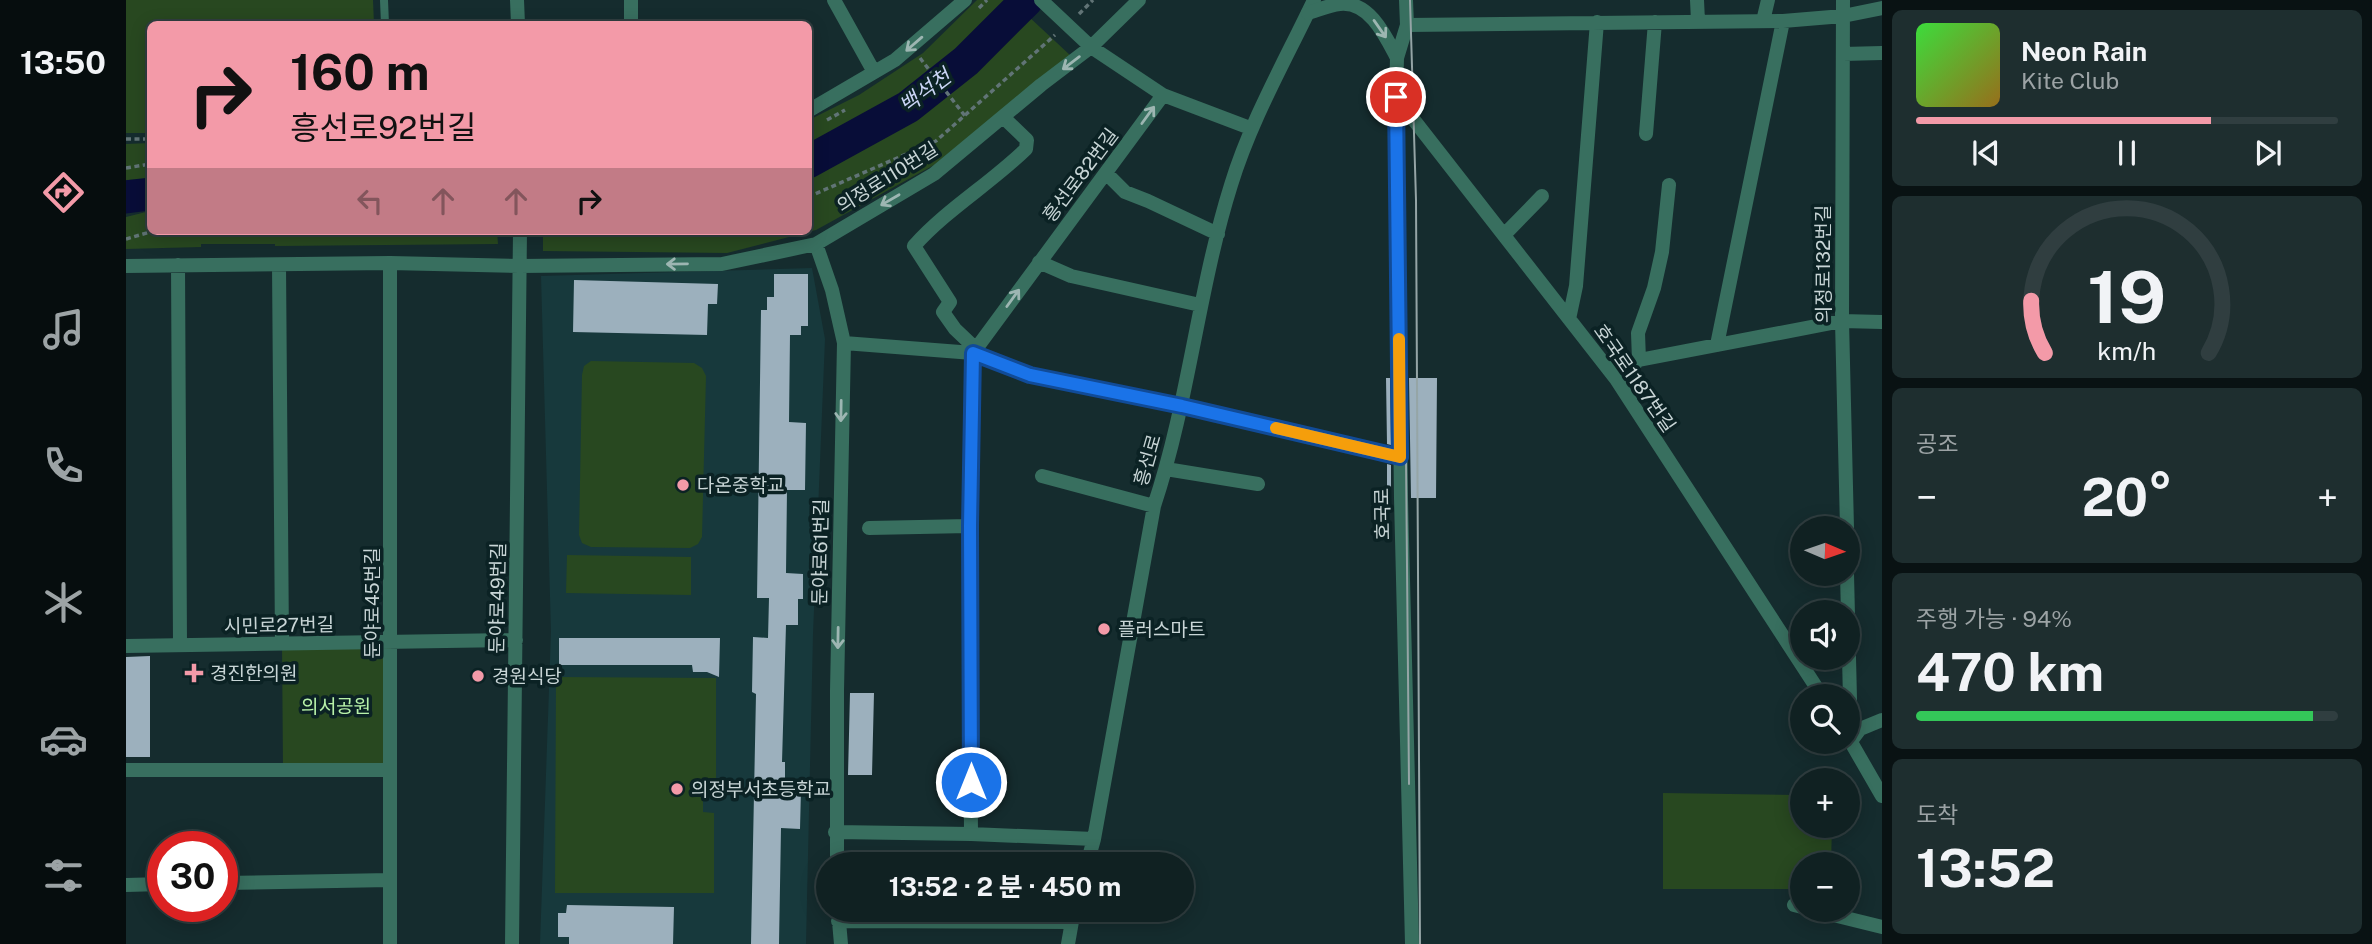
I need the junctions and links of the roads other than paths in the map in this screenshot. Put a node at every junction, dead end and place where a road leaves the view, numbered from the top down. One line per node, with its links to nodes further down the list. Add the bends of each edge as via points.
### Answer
1 (384, 0): 16 (lane)
2 (517, 0): 17 (street)
3 (631, 0): 18 (street)
4 (834, 0): 28 (street)
5 (965, 0): 28 (street, one-way to 28, via 895,60)
6 (1041, 0): 24 (street)
7 (1139, 0): 24 (street, 의정로110번길)
8 (1697, 0): 15 (street)
9 (1768, 0): 19 (street)
10 (1843, 0): 14 (street, 의정로132번길)
11 (1407, 3): 23 (street, 호국로)
12 (1311, 6): 27 (street, one-way to 27, via 1342,4 1359,9 1378,23); 33 (street, 흥선로)
13 (1882, 8): 14 (street)
14 (1843, 16): 20 (street); 26 (street, 의정로132번길)
15 (1698, 20): 19 (street); 22 (street)
16 (385, 21)
17 (518, 21)
18 (631, 21)
19 (1763, 21): 20 (street)
20 (1783, 21): 53 (street)
21 (1597, 22): 22 (street); 23 (street); 49 (street, via 1576,286)
22 (1656, 22): 34 (street)
23 (1407, 24): 27 (street, 호국로)
24 (1091, 47): 29 (street); 32 (street, 의정로110번길, one-way to 32)
25 (1882, 53): 26 (street)
26 (1843, 54): 50 (street, 의정로132번길)
27 (1397, 58): 30 (street, 호국로)
28 (874, 72): 31 (street)
29 (1163, 95): 33 (street); 35 (street, 흥선로82번길, one-way to 29)
30 (1396, 97): 40 (street, 호국로1187번길); 58 (street, 호국로)
31 (812, 109)
32 (1003, 117): 41 (street, 의정로110번길, one-way to 41, via 934,174); 54 (street, via 1027,140 1026,149 914,246 950,302 943,312)
33 (1251, 128): 38 (street, 흥선로)
34 (1646, 134)
35 (1106, 173): 38 (street, via 1125,192); 43 (street, 흥선로82번길)
36 (1668, 185): 55 (street, via 1662,252 1639,333)
37 (1542, 195): 40 (street)
38 (1218, 234): 48 (street, 흥선로)
39 (520, 235): 42 (street, 둔야로49번길)
40 (1504, 235): 49 (street, 호국로1187번길)
41 (816, 244): 42 (street, 의정로110번길, one-way to 42, via 722,264); 52 (street, 둔야로61번길)
42 (519, 260): 44 (street, 의정로110번길); 67 (street, 둔야로49번길)
43 (1039, 262): 48 (street, via 1071,276); 54 (street, 흥선로82번길, one-way to 43)
44 (390, 263): 46 (street, 의정로110번길); 68 (street, 둔야로45번길)
45 (178, 265): 46 (street, 의정로110번길); 47 (street, 의정로110번길); 70 (street)
46 (279, 265): 69 (street)
47 (126, 266)
48 (1200, 305): 57 (street, 흥선로)
49 (1569, 319): 56 (street, 호국로1187번길)
50 (1842, 321): 51 (street); 53 (street); 63 (street, 의정로132번길)
51 (1882, 322)
52 (844, 342): 54 (street); 80 (street, 둔야로61번길, one-way to 80)
53 (1717, 345): 55 (street)
54 (974, 351): 57 (street, via 1030,375); 64 (street)
55 (1639, 360): 56 (street)
56 (1616, 379): 72 (street, 호국로1187번길)
57 (1182, 406): 58 (street); 59 (street, 흥선로)
58 (1400, 457): 97 (street, 호국로)
59 (1166, 469): 61 (street); 62 (street, 흥선로)
60 (1042, 476): 62 (street)
61 (1258, 484)
62 (1154, 506): 82 (street, 흥선로)
63 (1847, 516)
64 (970, 526): 65 (street); 81 (street)
65 (869, 528)
66 (1847, 586): 73 (street)
67 (516, 640): 68 (street, 시민로27번길); 94 (street, 둔야로49번길)
68 (391, 642): 69 (street, 시민로27번길); 78 (street, 둔야로45번길)
69 (282, 644): 70 (street, 시민로27번길)
70 (180, 645): 71 (street, 시민로27번길)
71 (126, 646)
72 (1814, 684)
73 (1848, 684)
74 (1882, 720): 75 (street)
75 (1860, 729)
76 (1858, 754): 79 (street)
77 (126, 770): 78 (street)
78 (390, 770): 85 (street, 둔야로45번길)
79 (1882, 796)
80 (835, 832): 81 (street); 83 (street, 둔야로61번길)
81 (971, 834): 82 (street)
82 (1094, 839): 84 (street, 흥선로)
83 (836, 852)
84 (1090, 852)
85 (390, 880): 86 (street); 93 (street, 둔야로45번길)
86 (238, 883)
87 (126, 884): 88 (street)
88 (147, 884)
89 (839, 922): 95 (street)
90 (1071, 922): 96 (street)
91 (1859, 922): 92 (street)
92 (1882, 928)
93 (390, 944)
94 (512, 944)
95 (841, 944)
96 (1068, 944)
97 (1412, 944)

